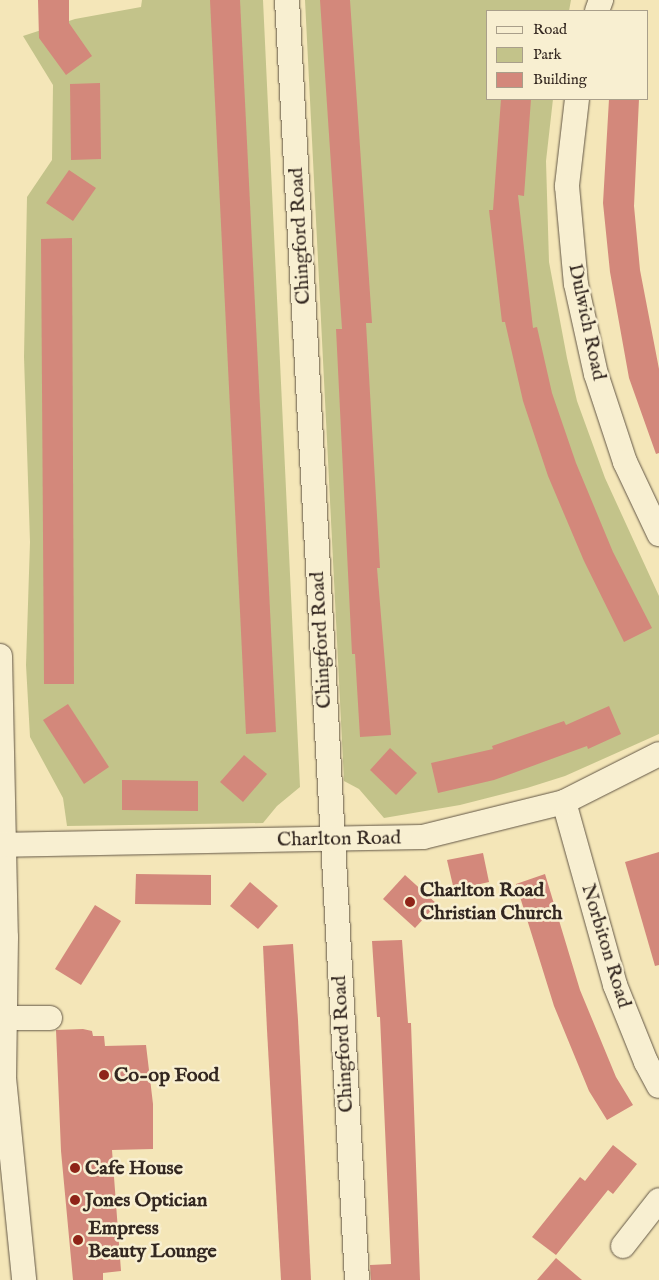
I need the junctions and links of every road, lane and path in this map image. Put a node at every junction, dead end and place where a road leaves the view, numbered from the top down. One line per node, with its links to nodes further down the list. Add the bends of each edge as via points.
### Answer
1 (287, 0): 7 (street, Chingford Road)
2 (577, 100): 3 (street, Dulwich Road, via 567,186 576,284 596,374 625,462)
3 (659, 534)
4 (0, 656): 8 (street)
5 (659, 754): 6 (street, Charlton Road)
6 (564, 802): 7 (street, Charlton Road, via 423,838); 12 (street, Norbiton Road, via 615,985)
7 (331, 840): 8 (street, Charlton Road); 18 (street, Chingford Road)
8 (1, 846): 9 (street)
9 (6, 1018): 10 (street); 11 (street)
10 (50, 1018)
11 (2, 1080): 13 (street)
12 (659, 1086)
13 (4, 1134): 15 (street)
14 (659, 1200): 16 (street)
15 (9, 1214): 17 (street)
16 (623, 1246)
17 (24, 1280)
18 (356, 1280)

